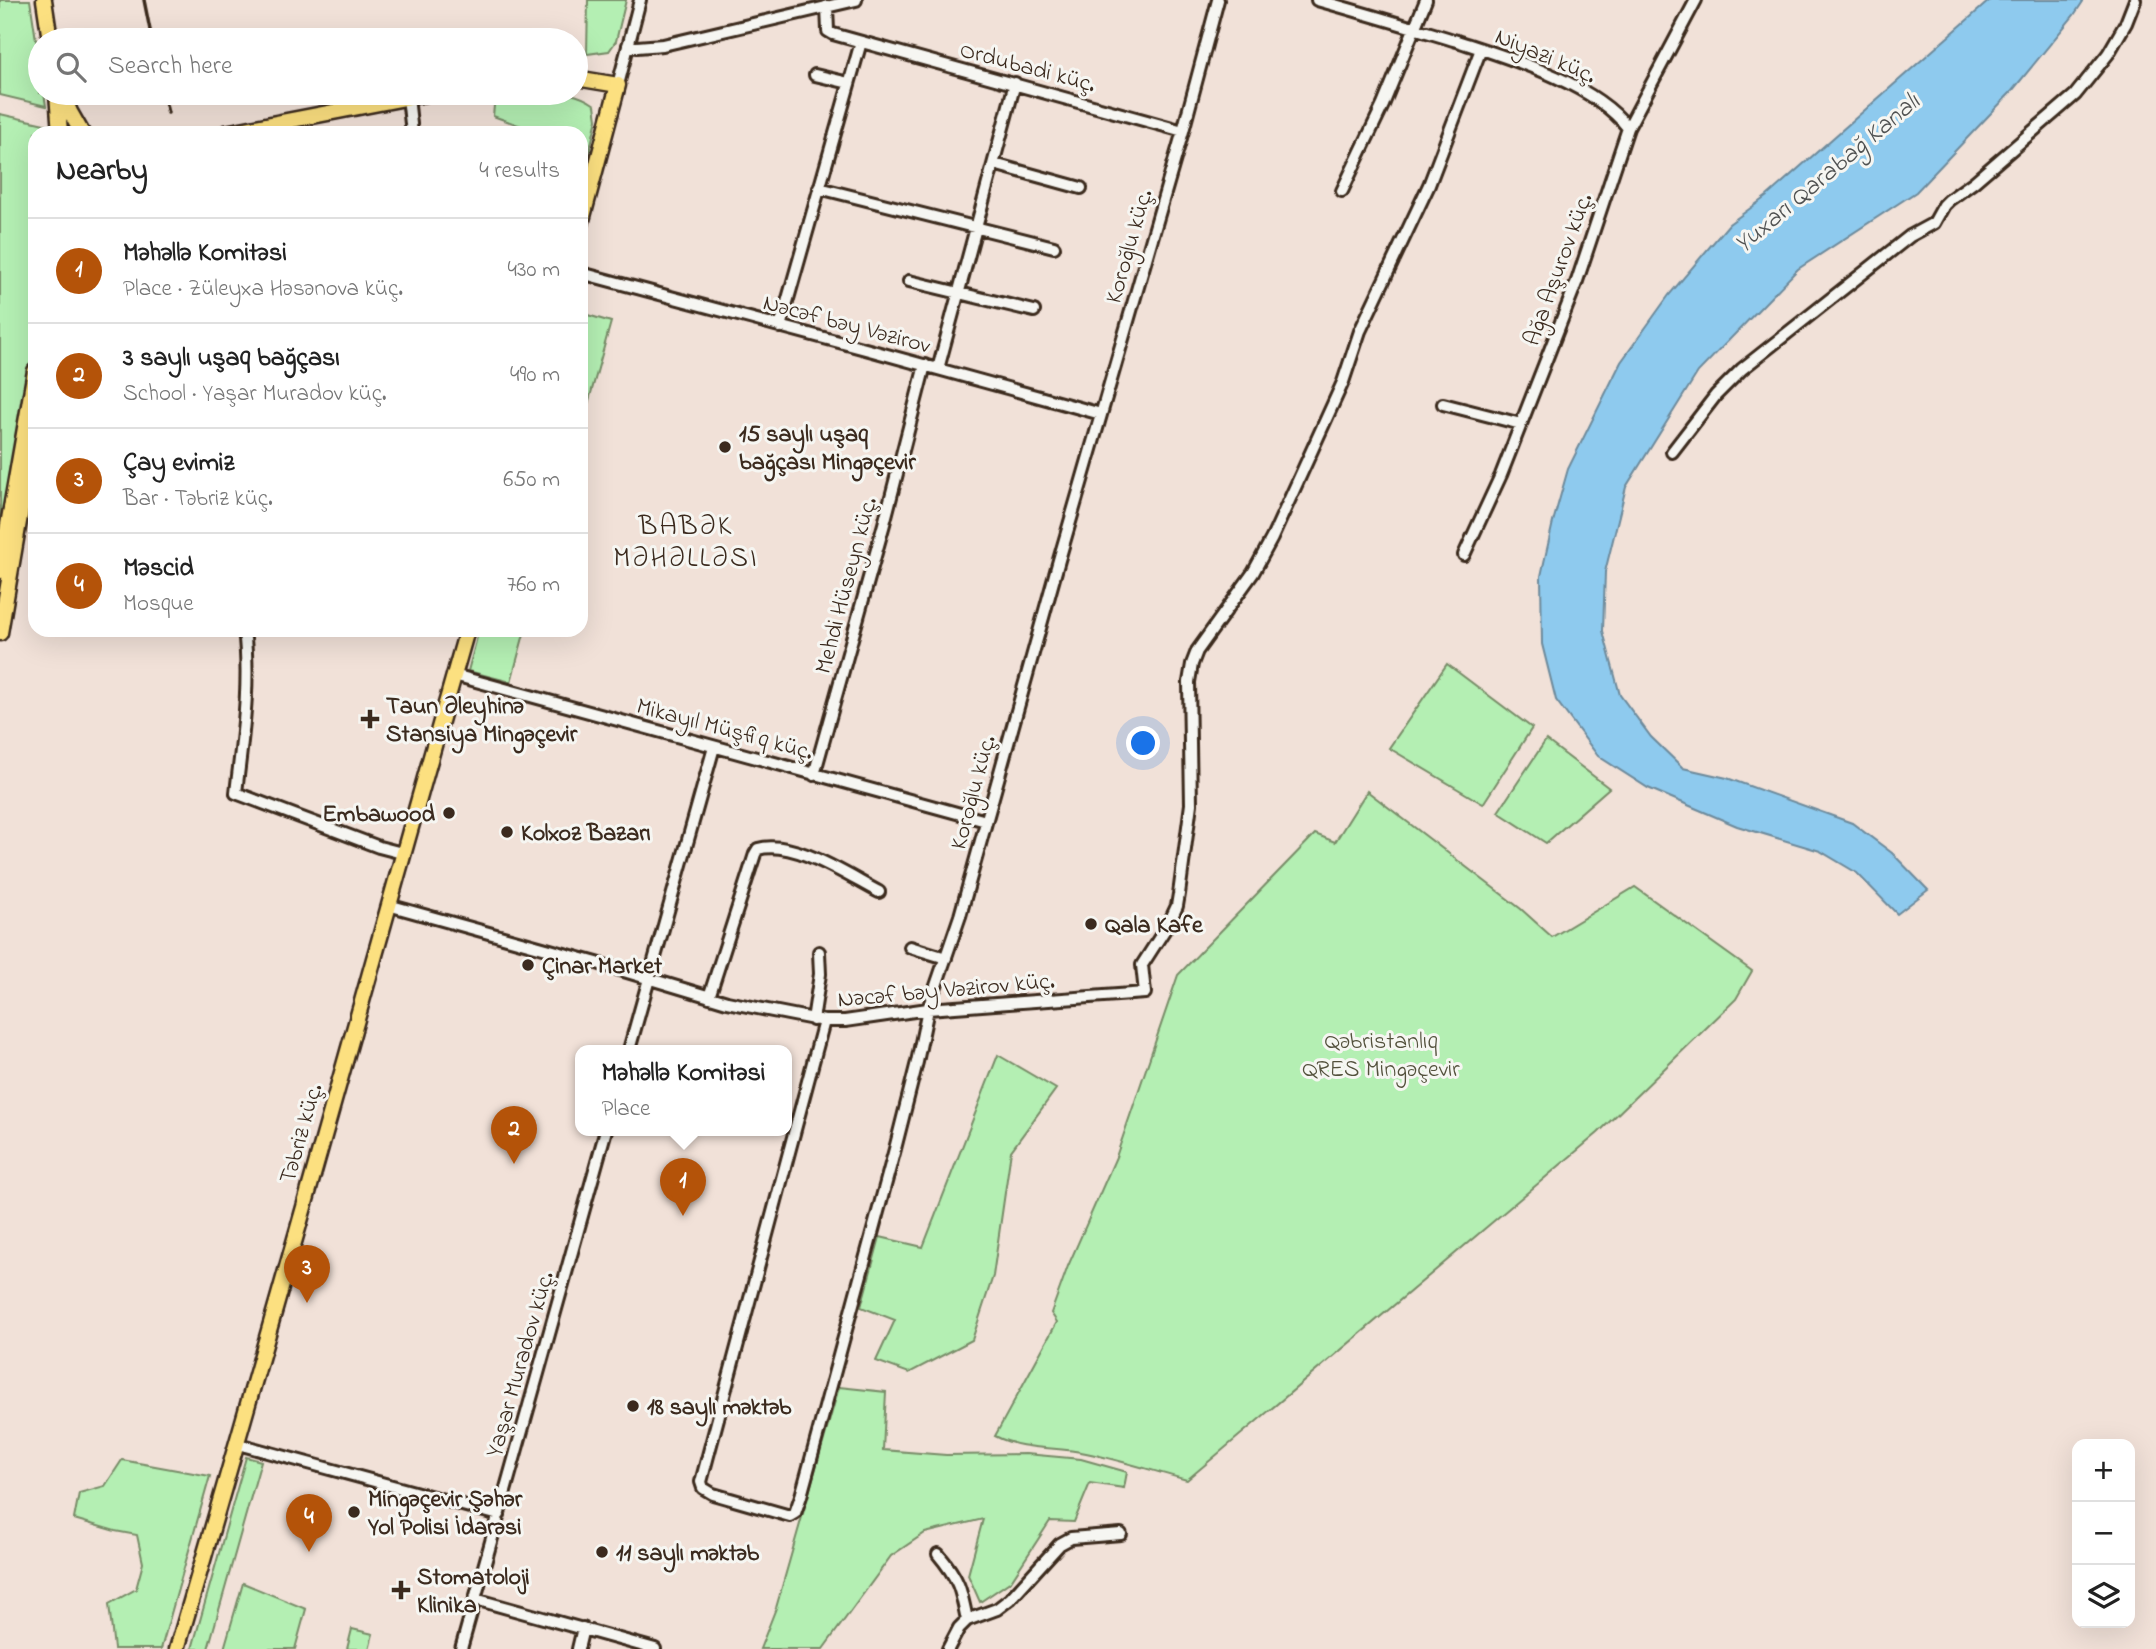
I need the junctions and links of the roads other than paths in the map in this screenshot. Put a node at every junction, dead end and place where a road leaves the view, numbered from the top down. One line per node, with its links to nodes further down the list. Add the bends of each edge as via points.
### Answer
1 (44, 0): 10 (main road)
2 (640, 0): 13 (street)
3 (856, 0): 9 (street)
4 (1218, 0): 29 (street, Koroğlu küç.)
5 (1317, 0): 11 (street, Niyazi küç.)
6 (1426, 0): 11 (street)
7 (1696, 0): 28 (street, Ağa Aşurov küç.)
8 (2135, 0): 48 (street, via 2108,54 2075,96 1944,205 1934,223 1910,236 1742,369)
9 (827, 6): 12 (street, Ordubadi küç., via 828,32); 13 (street, via 663,45)
10 (48, 28)
11 (1414, 28): 14 (street, Niyazi küç.); 33 (street)
12 (861, 42): 17 (street); 18 (street, Ordubadi küç.)
13 (628, 45): 19 (street)
14 (1481, 49): 28 (street, Niyazi küç., via 1572,85 1615,112); 67 (street, Nəcəf bəy Vəzirov küç., via 1429,185 1360,331 1343,382 1272,538 1192,664 1191,804 1179,894 1169,923 1142,965 1145,993)
15 (815, 75): 17 (street)
16 (588, 80): 19 (main road)
17 (849, 83): 31 (street)
18 (1015, 83): 29 (street, Ordubadi küç.); 30 (street)
19 (618, 85): 34 (main road)
20 (58, 105): 24 (main road)
21 (67, 105): 25 (main road)
22 (367, 105): 26 (main road)
23 (409, 105): 27 (street)
24 (59, 126)
25 (78, 126)
26 (261, 126)
27 (411, 126)
28 (1628, 128): 47 (street, Ağa Aşurov küç., via 1577,281)
29 (1183, 131): 46 (street, Koroğlu küç.)
30 (994, 164): 32 (street); 35 (street)
31 (819, 188): 35 (street); 41 (street)
32 (1081, 188)
33 (1342, 191)
34 (588, 198)
35 (976, 227): 36 (street); 39 (street)
36 (1054, 247)
37 (588, 275): 41 (street, Nəcəf bəy Vəzirov)
38 (909, 281): 39 (street)
39 (959, 292): 40 (street); 43 (street)
40 (1034, 311)
41 (780, 327): 42 (street, Nəcəf bəy Vəzirov)
42 (925, 365): 43 (street, Nəcəf bəy Vəzirov); 57 (street, Mehdi Hüseyn küç.)
43 (938, 369): 46 (street, Nəcəf bəy Vəzirov)
44 (1443, 404): 47 (street)
45 (28, 411): 51 (main road)
46 (1101, 414): 58 (street, Koroğlu küç.)
47 (1521, 424): 50 (street, Ağa Aşurov küç.)
48 (1672, 452)
49 (28, 469): 52 (main road)
50 (1464, 555)
51 (0, 571)
52 (0, 633)
53 (245, 637): 59 (street, via 247,695 236,793)
54 (465, 637): 55 (main road, Təbriz küç.)
55 (454, 675): 56 (street, Mikayıl Müşfiq küç.); 59 (main road, Təbriz küç.)
56 (714, 747): 57 (street, Mikayıl Müşfiq küç.); 65 (street)
57 (814, 775): 58 (street, Mikayıl Müşfiq küç.)
58 (986, 821): 64 (street, Koroğlu küç.)
59 (402, 853): 61 (main road, Təbriz küç.)
60 (879, 892): 66 (street, via 804,854 758,849)
61 (388, 905): 65 (street, Nəcəf bəy Vəzirov küç.); 73 (main road, Təbriz küç.)
62 (910, 947): 64 (street)
63 (819, 951): 68 (street)
64 (946, 958): 67 (street, Koroğlu küç.)
65 (649, 978): 66 (street, Nəcəf bəy Vəzirov küç.); 69 (street)
66 (709, 997): 68 (street, Nəcəf bəy Vəzirov küç.)
67 (928, 1009): 68 (street, Nəcəf bəy Vəzirov küç., via 845,1021); 72 (street, Koroğlu küç., via 895,1149 795,1513 790,1516 713,1494 701,1482)
68 (818, 1020): 70 (street, Koroğlu küç.)
69 (630, 1045)
70 (792, 1123)
71 (604, 1136): 74 (street, Yaşar Muradov küç.)
72 (789, 1136)
73 (238, 1444): 74 (street); 81 (main road, Təbriz küç.)
74 (499, 1515): 77 (street, Yaşar Muradov küç.)
75 (1121, 1534): 78 (street, via 1071,1538 1060,1544 1010,1599)
76 (938, 1554): 78 (street, via 960,1585)
77 (475, 1599): 79 (street); 82 (street, Yaşar Muradov küç.)
78 (967, 1620): 84 (street)
79 (583, 1628): 80 (street); 83 (street)
80 (655, 1648)
81 (177, 1649)
82 (461, 1649)
83 (578, 1649)
84 (948, 1649)

